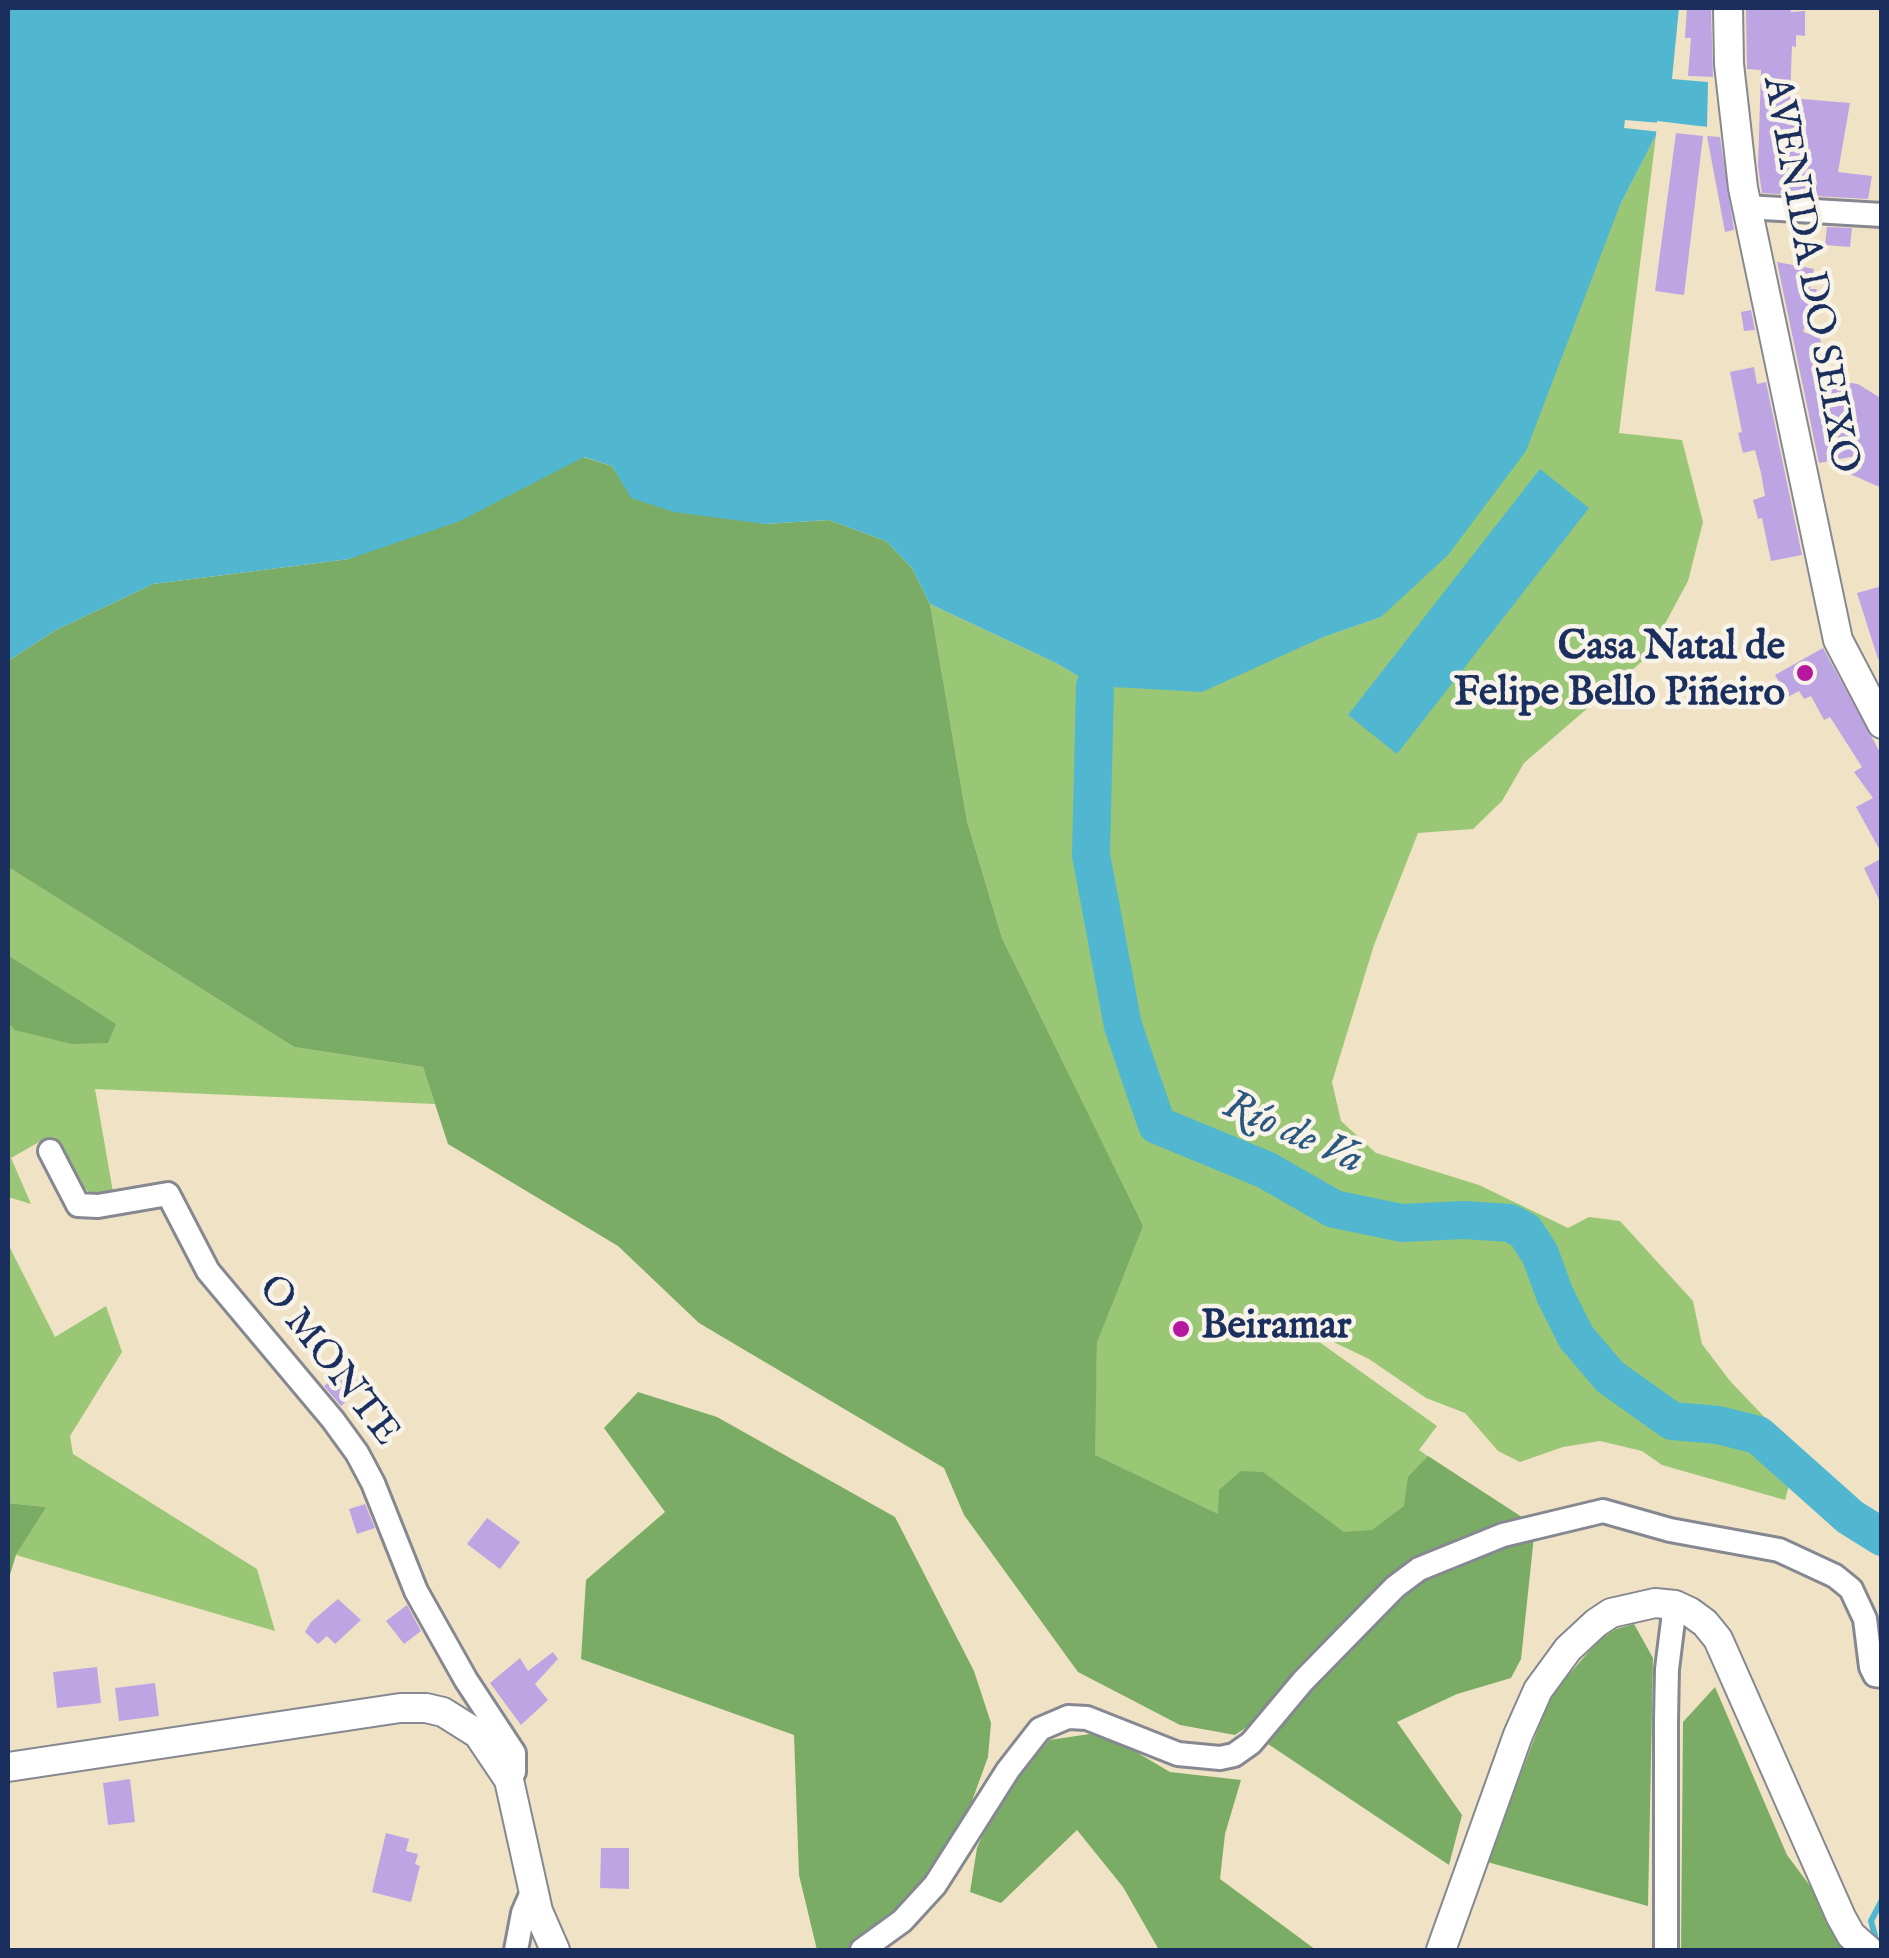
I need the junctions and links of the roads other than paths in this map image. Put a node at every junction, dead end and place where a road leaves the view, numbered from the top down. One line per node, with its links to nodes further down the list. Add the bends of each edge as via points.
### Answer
1 (1728, 8): 2 (street, AVENIDA DO SEIXO)
2 (1746, 207): 3 (street); 4 (street, AVENIDA DO SEIXO, via 1838,640)
3 (1882, 215)
4 (1882, 724)
5 (50, 1151): 8 (street, O MONTE, via 78,1205 168,1194 208,1271 357,1453 416,1591)
6 (1675, 1605): 16 (street, via 1655,1602 1611,1613 1568,1648 1538,1690); 17 (street, via 1666,1720); 18 (street, via 1706,1622 1718,1639 1841,1918)
7 (1882, 1676): 15 (street, via 1871,1667 1865,1619 1851,1589 1805,1560 1603,1512 1538,1526 1440,1559 1395,1587 1234,1756 1178,1754 1087,1718 1040,1729 935,1885)
8 (466, 1680): 9 (street); 11 (street, via 514,1752)
9 (443, 1712): 10 (street, via 400,1708); 11 (street, via 478,1734)
10 (8, 1767)
11 (509, 1780): 12 (street)
12 (533, 1890): 13 (street); 14 (street)
13 (516, 1950)
14 (556, 1950)
15 (862, 1950)
16 (1442, 1950)
17 (1666, 1950)
18 (1868, 1950)

